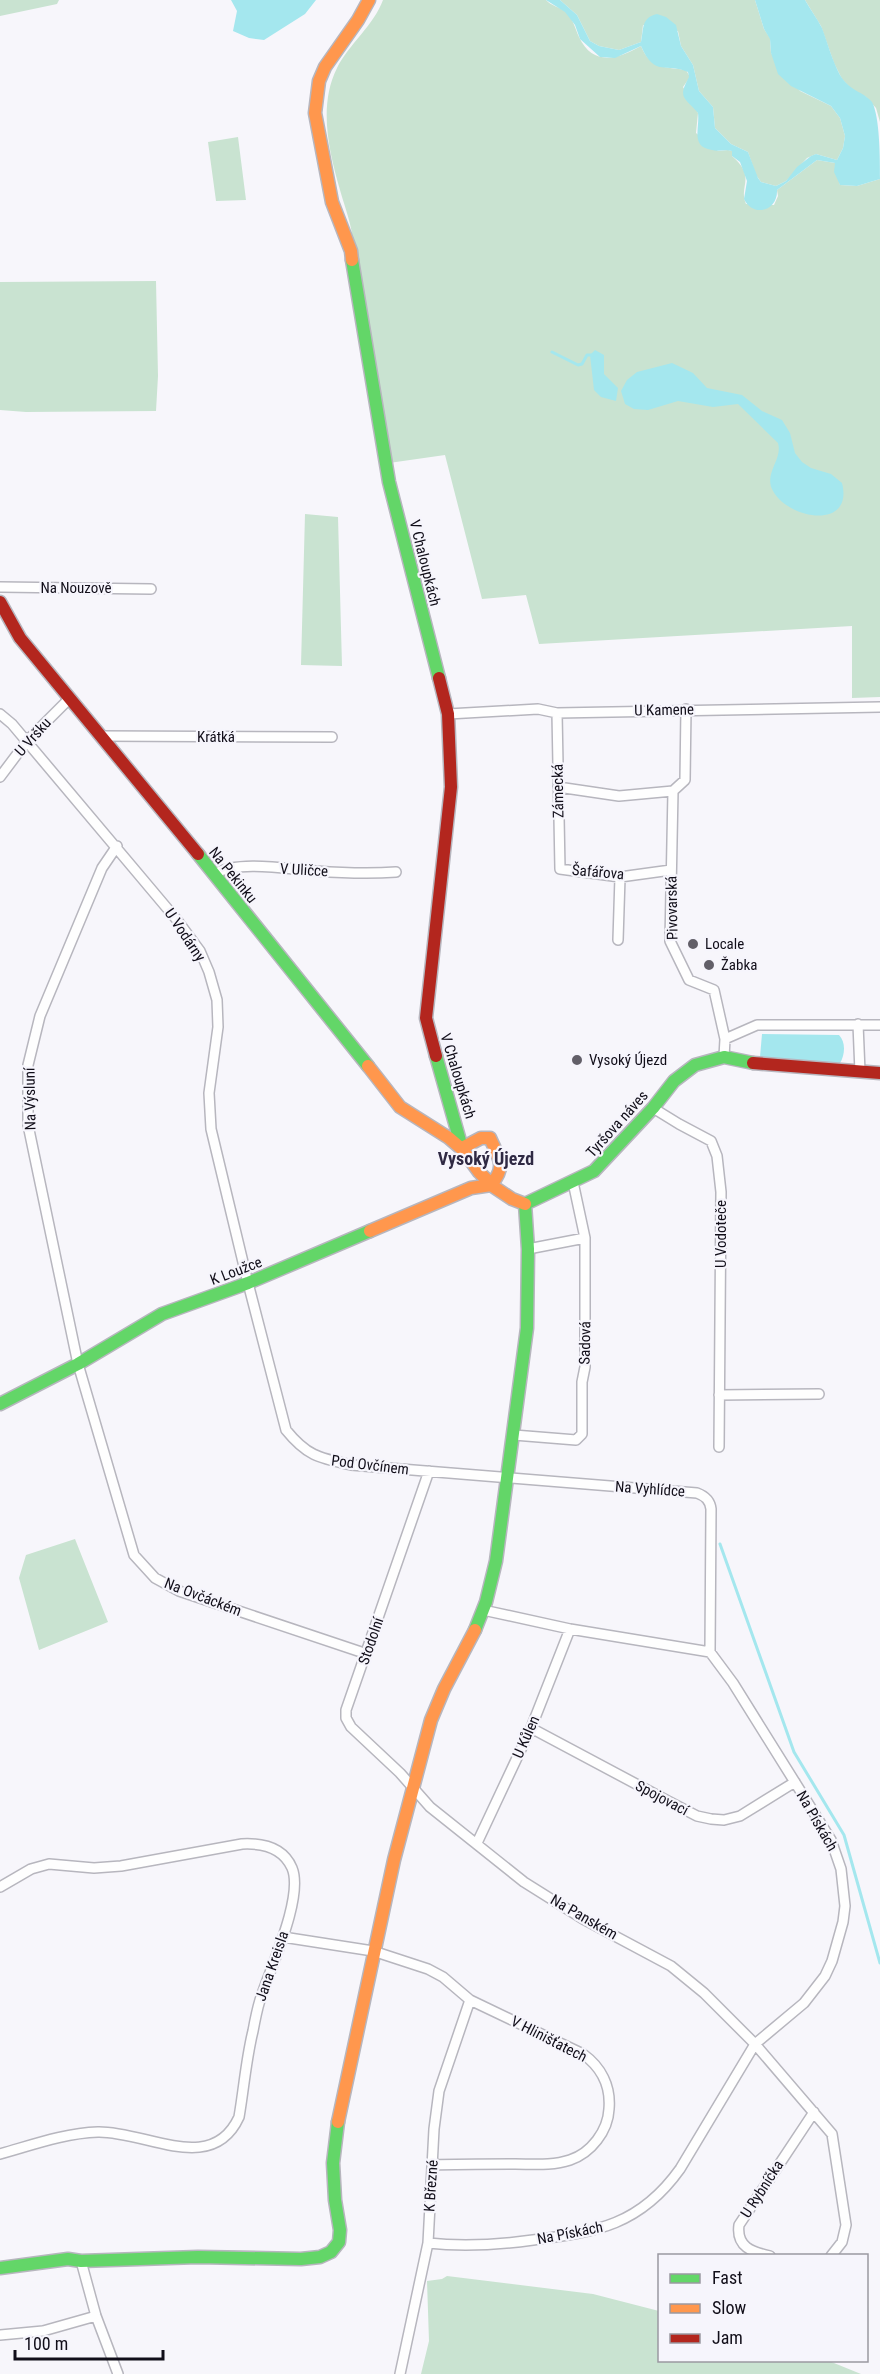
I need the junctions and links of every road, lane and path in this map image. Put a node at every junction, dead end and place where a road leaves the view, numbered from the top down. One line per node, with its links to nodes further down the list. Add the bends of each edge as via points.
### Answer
1 (369, 0): 10 (street, V Chaloupkách, via 324,67 315,113 332,202 351,251 389,482)
2 (0, 587): 3 (street, Na Nouzově)
3 (151, 589)
4 (0, 602): 5 (street, Na Pekinku, via 20,638)
5 (69, 699): 11 (street, Na Pekinku); 13 (street, U Vršku)
6 (880, 707): 7 (street, U Kamene)
7 (686, 709): 8 (street, U Kamene); 16 (street, Pivovarská, via 685,780)
8 (557, 713): 10 (street, U Kamene, via 538,709); 15 (street, Zámecká)
9 (0, 714): 13 (street, U Vodárny)
10 (448, 714): 31 (street, V Chaloupkách, via 451,787 426,1018)
11 (100, 736): 12 (street, Krátká); 21 (street, Na Pekinku)
12 (332, 737)
13 (27, 741): 14 (street, U Vršku); 17 (street, U Vodárny)
14 (0, 777)
15 (558, 787): 16 (street, via 619,796); 18 (street, Zámecká)
16 (673, 791): 19 (street, Pivovarská)
17 (117, 846): 37 (street, U Vodárny, via 200,951 209,972 217,1000 218,1027 209,1093 211,1129); 38 (street, Na Výsluní, via 102,868 40,1016 28,1065 28,1125)
18 (560, 869): 22 (street, Šafářova)
19 (671, 870): 22 (street, Šafářova); 26 (street, Pivovarská, via 670,941 689,980 714,990)
20 (396, 872): 21 (street, V Uličce, via 224,868)
21 (214, 874): 31 (street, Na Pekinku, via 400,1107)
22 (620, 877): 23 (street)
23 (618, 940)
24 (858, 1024): 25 (street); 26 (street, via 758,1025); 28 (street)
25 (880, 1024)
26 (725, 1039): 27 (street)
27 (724, 1057): 28 (street, Tyršova náves, via 764,1065); 30 (street, Tyršova náves, via 684,1072)
28 (860, 1072): 29 (street, Tyršova náves)
29 (880, 1073)
30 (653, 1108): 32 (street, Tyršova náves, via 603,1163); 40 (street, U Vodoteče, via 711,1141 717,1156 722,1202)
31 (462, 1148): 33 (street); 33 (street, via 481,1138 490,1138 501,1163 500,1174)
32 (573, 1182): 34 (street, Tyršova náves); 35 (street, Sadová)
33 (491, 1185): 34 (street); 37 (street, K Loužce, via 471,1188)
34 (525, 1204): 36 (street)
35 (585, 1238): 36 (street); 42 (street, Sadová, via 582,1434 576,1440)
36 (528, 1249): 42 (street, via 527,1328)
37 (248, 1283): 38 (street, K Loužce, via 162,1314); 44 (street, Pod Ovčínem, via 286,1430 300,1447 316,1458 351,1465)
38 (78, 1364): 41 (street, K Loužce); 49 (street, Na Ovčáckém, via 134,1554 155,1578 179,1591)
39 (819, 1394): 40 (street)
40 (719, 1395): 43 (street, U Vodoteče)
41 (0, 1404)
42 (514, 1435): 45 (street)
43 (718, 1447)
44 (429, 1471): 45 (street, Pod Ovčínem); 49 (street, Stodolní)
45 (508, 1478): 46 (street, via 496,1561); 48 (street, Na Vyhlídce, via 697,1493 707,1498 711,1509)
46 (483, 1610): 47 (street); 52 (street, via 431,1720)
47 (570, 1629): 48 (street); 50 (street, U Kůlen)
48 (710, 1652): 51 (street, Na Pískách)
49 (367, 1654): 52 (street, Stodolní, via 346,1718)
50 (531, 1728): 51 (street, Spojovací, via 711,1820 740,1816); 53 (street, U Kůlen)
51 (795, 1782): 58 (street, Na Pískách, via 837,1853 844,1888 843,1922 832,1961 814,1990 789,2017)
52 (414, 1787): 53 (street, Na Panském, via 430,1807); 56 (street)
53 (477, 1843): 58 (street, Na Panském, via 524,1882 583,1919 672,1966)
54 (0, 1887): 55 (street, Jana Kreisla, via 31,1869 49,1864 121,1866 260,1843 280,1853 292,1868 294,1898)
55 (283, 1937): 56 (street, V Hlinišťatech); 60 (street, Jana Kreisla, via 260,2001 239,2117 224,2138 192,2149 99,2132)
56 (373, 1951): 57 (street, V Hlinišťatech, via 428,1969); 65 (street, via 338,2121 333,2163 340,2230 339,2242 331,2252 301,2259)
57 (470, 2000): 61 (street, K Březné, via 439,2091); 61 (street, V Hlinišťatech, via 592,2061 605,2080 609,2109 606,2125 591,2147 572,2160 544,2164)
58 (755, 2044): 59 (street); 62 (street, Na Pískách, via 669,2184 628,2217 600,2230 560,2237 485,2246)
59 (814, 2112): 63 (street, U Rybníčka, via 739,2225 739,2240 744,2247); 64 (street, via 834,2142 843,2203 845,2233)
60 (0, 2154)
61 (432, 2164): 62 (street, K Březné)
62 (428, 2243): 70 (street, K Březné)
63 (762, 2254)
64 (833, 2254)
65 (81, 2261): 66 (street, via 68,2259); 67 (street)
66 (0, 2268)
67 (96, 2316): 68 (street, via 43,2331); 69 (street)
68 (0, 2335)
69 (118, 2374)
70 (400, 2374)

